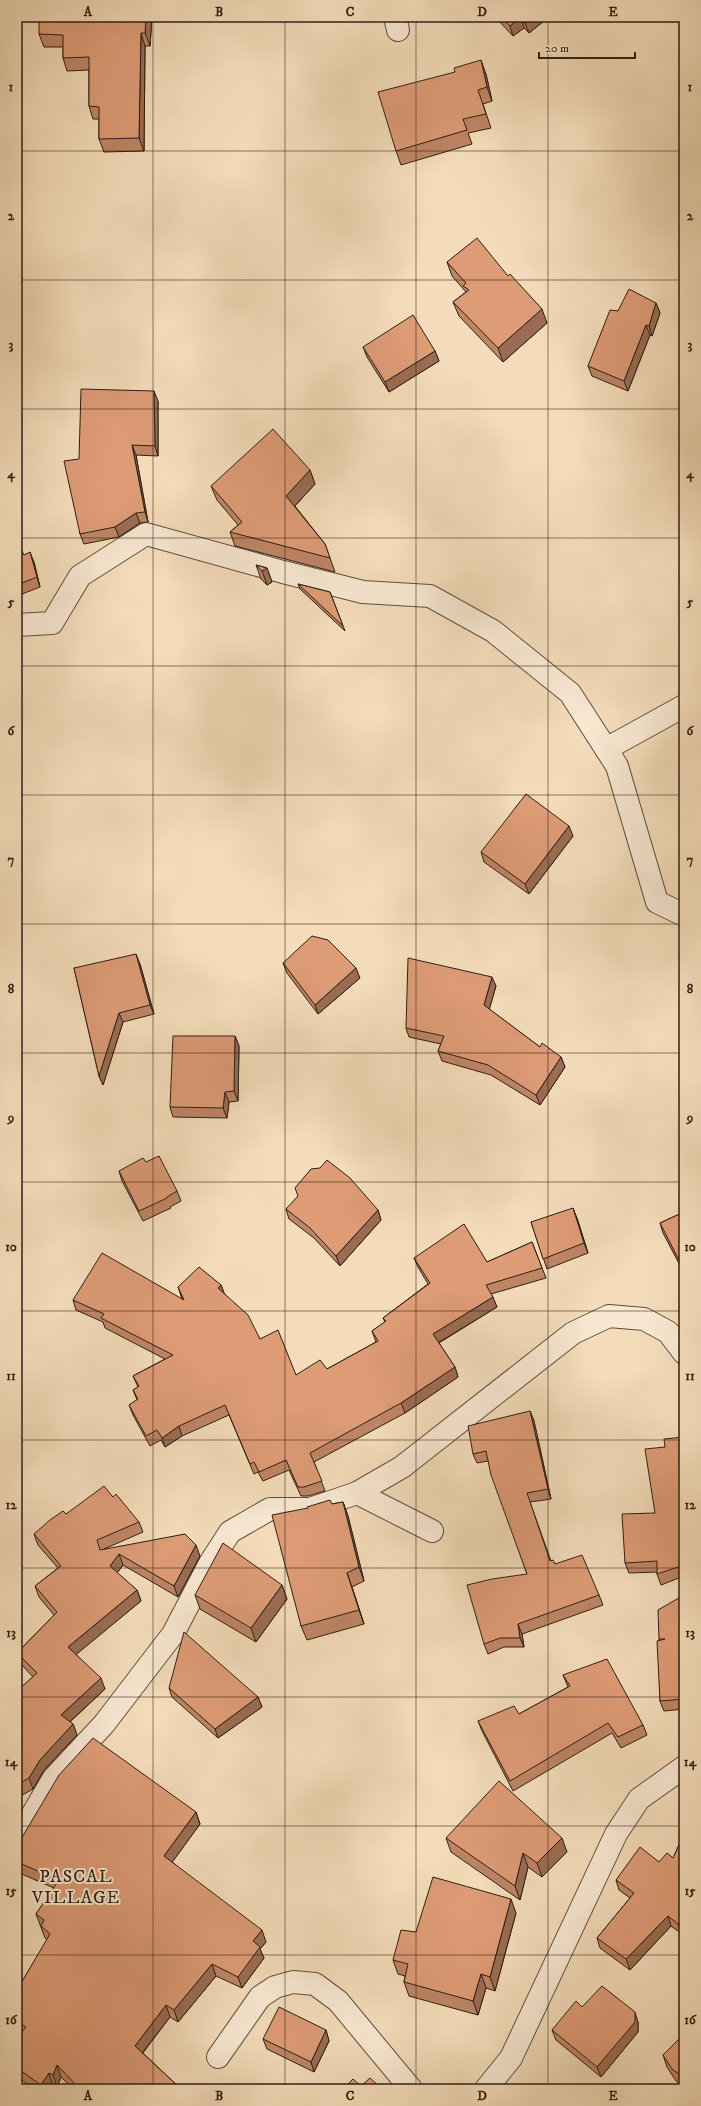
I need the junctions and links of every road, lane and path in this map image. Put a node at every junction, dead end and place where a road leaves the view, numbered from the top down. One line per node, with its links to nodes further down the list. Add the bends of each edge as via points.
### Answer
1 (17, 625): 3 (street, via 52,623 80,576 146,534 363,592 430,596 493,631 570,693)
2 (684, 706): 3 (street)
3 (606, 750): 4 (street, via 617,766 657,902)
4 (684, 915)
5 (684, 1353): 6 (street, via 668,1332 644,1319 609,1316 573,1333 402,1467)
6 (357, 1492): 7 (street); 9 (street, via 310,1509 270,1509 230,1532 210,1563 173,1634 104,1724 53,1779)
7 (432, 1531)
8 (684, 1768): 12 (street, via 639,1799 616,1834 511,2058)
9 (17, 1841)
10 (218, 2057): 11 (street, via 260,1997 274,1987 293,1982 315,1984 338,2001)
11 (411, 2089)
12 (486, 2089)

